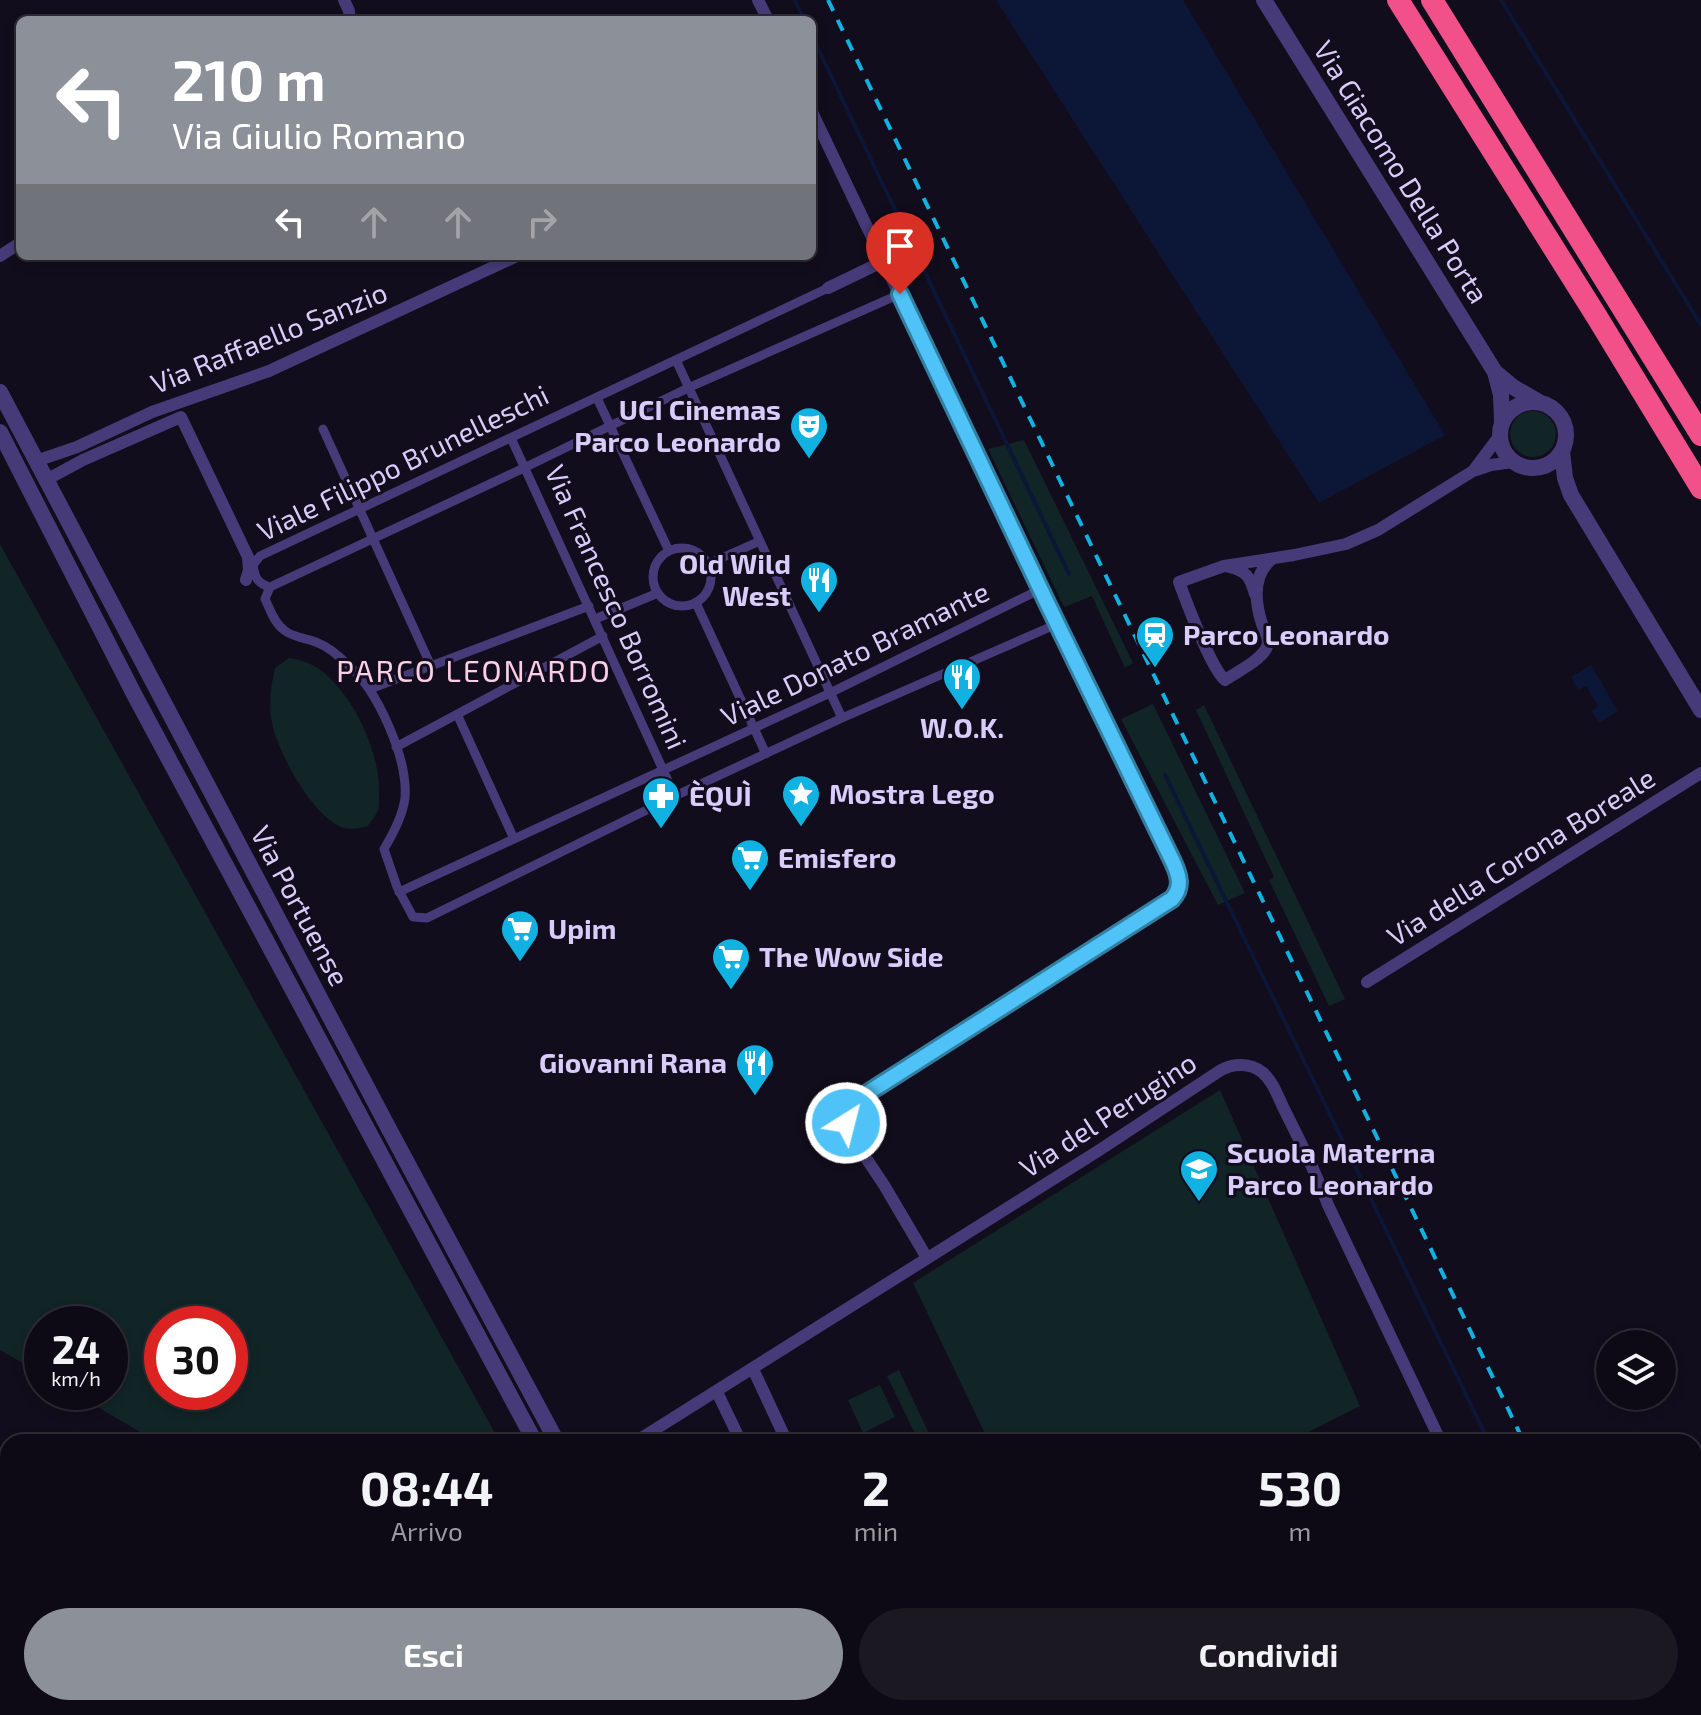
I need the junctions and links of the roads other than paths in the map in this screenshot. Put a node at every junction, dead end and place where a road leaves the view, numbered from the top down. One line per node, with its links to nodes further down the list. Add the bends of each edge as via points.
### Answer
1 (1264, 0): 10 (street, Via Giacomo Della Porta)
2 (1398, 0): 28 (highway)
3 (1432, 0): 19 (highway)
4 (816, 121): 6 (street)
5 (508, 260): 22 (street, Via Raffaello Sanzio, via 269,371)
6 (884, 261): 7 (street, Viale Filippo Brunelleschi); 8 (street)
7 (828, 288): 9 (street, Viale Filippo Brunelleschi)
8 (900, 294): 11 (street, Viale Filippo Brunelleschi); 39 (street)
9 (676, 360): 11 (street); 13 (street, Viale Filippo Brunelleschi)
10 (1495, 372): 14 (street, Via Giacomo Della Porta); 17 (street, Via Giacomo Della Porta)
11 (688, 388): 15 (street, Viale Filippo Brunelleschi); 32 (street)
12 (0, 392): 22 (street, Via Portuense)
13 (597, 398): 15 (street); 20 (street, Viale Filippo Brunelleschi)
14 (1539, 402): 17 (street, via 1516,406); 21 (street, Via Giacomo Della Porta, via 1554,409 1565,424)
15 (609, 426): 24 (street, Viale Filippo Brunelleschi); 33 (street)
16 (323, 429): 30 (street)
17 (1501, 429): 23 (street, Via Giacomo Della Porta, via 1503,450); 26 (street)
18 (0, 432): 65 (street, Via Portuense, via 135,696)
19 (1701, 435)
20 (511, 438): 24 (street, Via Francesco Borromini); 30 (street, Viale Filippo Brunelleschi)
21 (1562, 451): 25 (street); 29 (street)
22 (36, 461): 27 (street, Via Portuense)
23 (1513, 462): 25 (street); 26 (street)
24 (526, 467): 31 (street, Viale Filippo Brunelleschi); 43 (street, Via Francesco Borromini)
25 (1535, 469): 29 (street)
26 (1473, 471): 34 (street, via 1378,530 1346,544)
27 (46, 480): 37 (street, via 181,417 248,557); 66 (street, Via Portuense)
28 (1701, 488)
29 (1571, 495): 50 (street)
30 (359, 510): 31 (street); 38 (street, Viale Filippo Brunelleschi, via 260,556 253,565 255,577)
31 (373, 540): 38 (street, Viale Filippo Brunelleschi); 47 (street)
32 (760, 541): 35 (street); 49 (street)
33 (669, 551): 35 (street, via 688,549); 40 (street, via 656,566)
34 (1272, 559): 36 (street); 41 (street, via 1263,566)
35 (708, 564): 42 (street, via 709,588)
36 (1224, 566): 41 (street, via 1248,575); 41 (street, via 1179,582 1225,680 1268,646)
37 (246, 580)
38 (270, 587): 48 (street, via 265,599 285,632 319,643)
39 (1041, 589): 45 (street); 49 (street, Viale Donato Bramante)
40 (658, 593): 42 (street, via 677,606); 44 (street)
41 (1256, 597)
42 (696, 603): 53 (street)
43 (589, 606): 44 (street, Via Francesco Borromini); 47 (street)
44 (595, 619): 46 (street, Via Francesco Borromini)
45 (1057, 624): 52 (street, Viale Donato Bramante); 62 (street, via 1179,884 1172,899 850,1105 848,1131)
46 (603, 636): 51 (street); 56 (street, Via Francesco Borromini)
47 (431, 666): 48 (street)
48 (370, 689): 54 (street)
49 (830, 693): 52 (street); 53 (street, Viale Donato Bramante)
50 (1701, 710)
51 (457, 714): 54 (street); 59 (street)
52 (842, 718): 55 (street, Viale Donato Bramante)
53 (754, 728): 55 (street); 56 (street, Viale Donato Bramante)
54 (396, 747): 60 (street, via 405,798 384,849)
55 (766, 754): 58 (street, Viale Donato Bramante)
56 (663, 770): 58 (street, Via Francesco Borromini); 59 (street, Viale Donato Bramante)
57 (1701, 773): 61 (street, Via della Corona Boreale)
58 (675, 796): 60 (street, Viale Donato Bramante, via 427,918 413,917)
59 (514, 839): 60 (street, Viale Donato Bramante)
60 (399, 892)
61 (1367, 982)
62 (927, 1258): 63 (street, Via del Perugino); 70 (street, Via del Perugino, via 1224,1068 1253,1067 1270,1081 1284,1108)
63 (753, 1369): 64 (street, Via del Perugino); 69 (street)
64 (717, 1392): 67 (street, Via del Perugino); 68 (street)
65 (531, 1434)
66 (553, 1434)
67 (648, 1434)
68 (737, 1434)
69 (783, 1434)
70 (1437, 1434)

